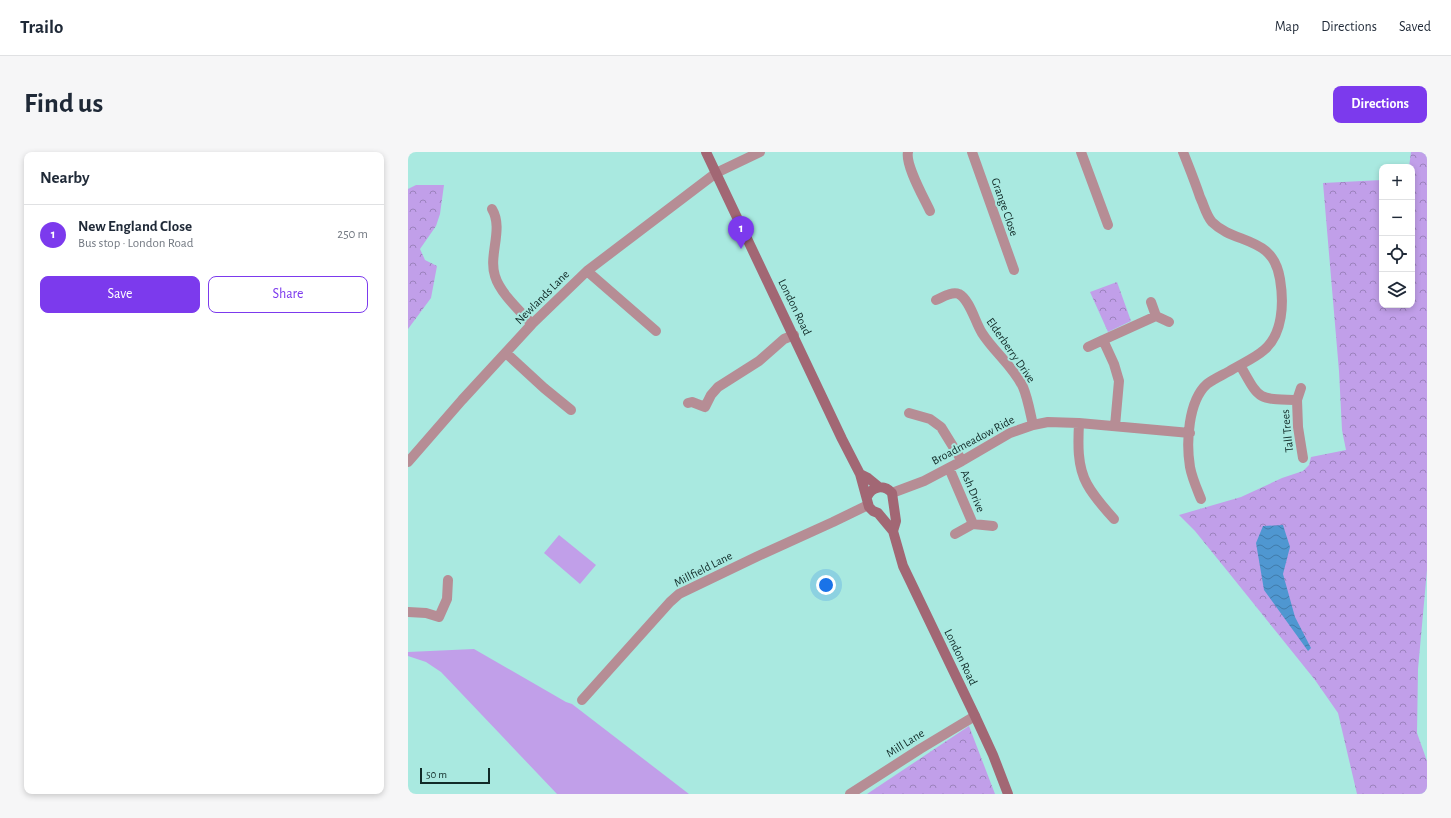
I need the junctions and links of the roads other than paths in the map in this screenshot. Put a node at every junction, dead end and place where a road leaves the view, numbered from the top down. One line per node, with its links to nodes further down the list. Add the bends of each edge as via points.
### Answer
1 (706, 152): 7 (main road, London Road)
2 (760, 152): 7 (street, Newlands Lane)
3 (908, 152): 9 (street, via 910,168)
4 (972, 152): 11 (street, Grange Close)
5 (1081, 152): 10 (street)
6 (1183, 152): 23 (street, via 1211,221 1228,233 1255,243 1278,268 1282,311 1277,333 1266,349)
7 (716, 173): 12 (street, Newlands Lane); 19 (main road, London Road)
8 (492, 209): 17 (street, via 496,220 495,277 510,300)
9 (930, 211)
10 (1108, 225)
11 (1014, 270)
12 (587, 271): 17 (street, Newlands Lane); 18 (street)
13 (936, 300): 30 (street, Elderberry Drive, via 955,293 967,301 982,333 1023,387)
14 (1151, 302): 15 (street)
15 (1156, 316): 16 (street); 20 (street)
16 (1169, 322)
17 (532, 324): 22 (street, Newlands Lane)
18 (656, 331)
19 (794, 335): 26 (street, via 784,339 718,388 711,395 706,407); 37 (main road, London Road)
20 (1103, 340): 21 (street); 31 (street, via 1118,377)
21 (1088, 347)
22 (506, 353): 27 (street); 35 (street, Newlands Lane)
23 (1240, 365): 25 (street, Tall Trees, via 1254,390 1262,397); 32 (street, via 1211,381 1199,394 1194,405)
24 (1301, 388): 25 (street, Tall Trees)
25 (1297, 400): 33 (street, Tall Trees)
26 (688, 403)
27 (571, 410)
28 (909, 413): 34 (street, via 930,419 941,427)
29 (1079, 423): 30 (street, Broadmeadow Ride, via 1048,422); 31 (street, Broadmeadow Ride); 44 (street, via 1080,460 1086,484)
30 (1033, 425): 34 (street, Broadmeadow Ride, via 1010,433)
31 (1115, 426): 32 (street, Broadmeadow Ride)
32 (1190, 433): 40 (street, via 1190,468)
33 (1303, 458)
34 (962, 461): 36 (street, Broadmeadow Ride)
35 (408, 462)
36 (949, 468): 39 (street, Broadmeadow Ride); 45 (street, Ash Drive)
37 (860, 474): 38 (main road, London Road); 41 (main road, London Road)
38 (878, 487): 39 (main road, London Road, via 884,487); 41 (main road, via 869,493)
39 (892, 493): 42 (main road, London Road)
40 (1201, 499)
41 (868, 501): 43 (main road, London Road, via 872,511); 51 (street, Millfield Lane, via 833,522 679,594)
42 (893, 505): 43 (main road, via 889,510); 47 (main road, London Road, via 896,521)
43 (878, 513): 47 (main road, London Road)
44 (1114, 519)
45 (973, 524): 46 (street, Ash Drive); 48 (street, Ash Drive)
46 (993, 526)
47 (893, 531): 52 (main road, London Road, via 903,566)
48 (955, 534)
49 (448, 580): 50 (street, via 447,598 439,617)
50 (408, 612)
51 (582, 700)
52 (975, 716): 53 (street, Mill Lane); 54 (main road, London Road)
53 (850, 794)
54 (1008, 794)

